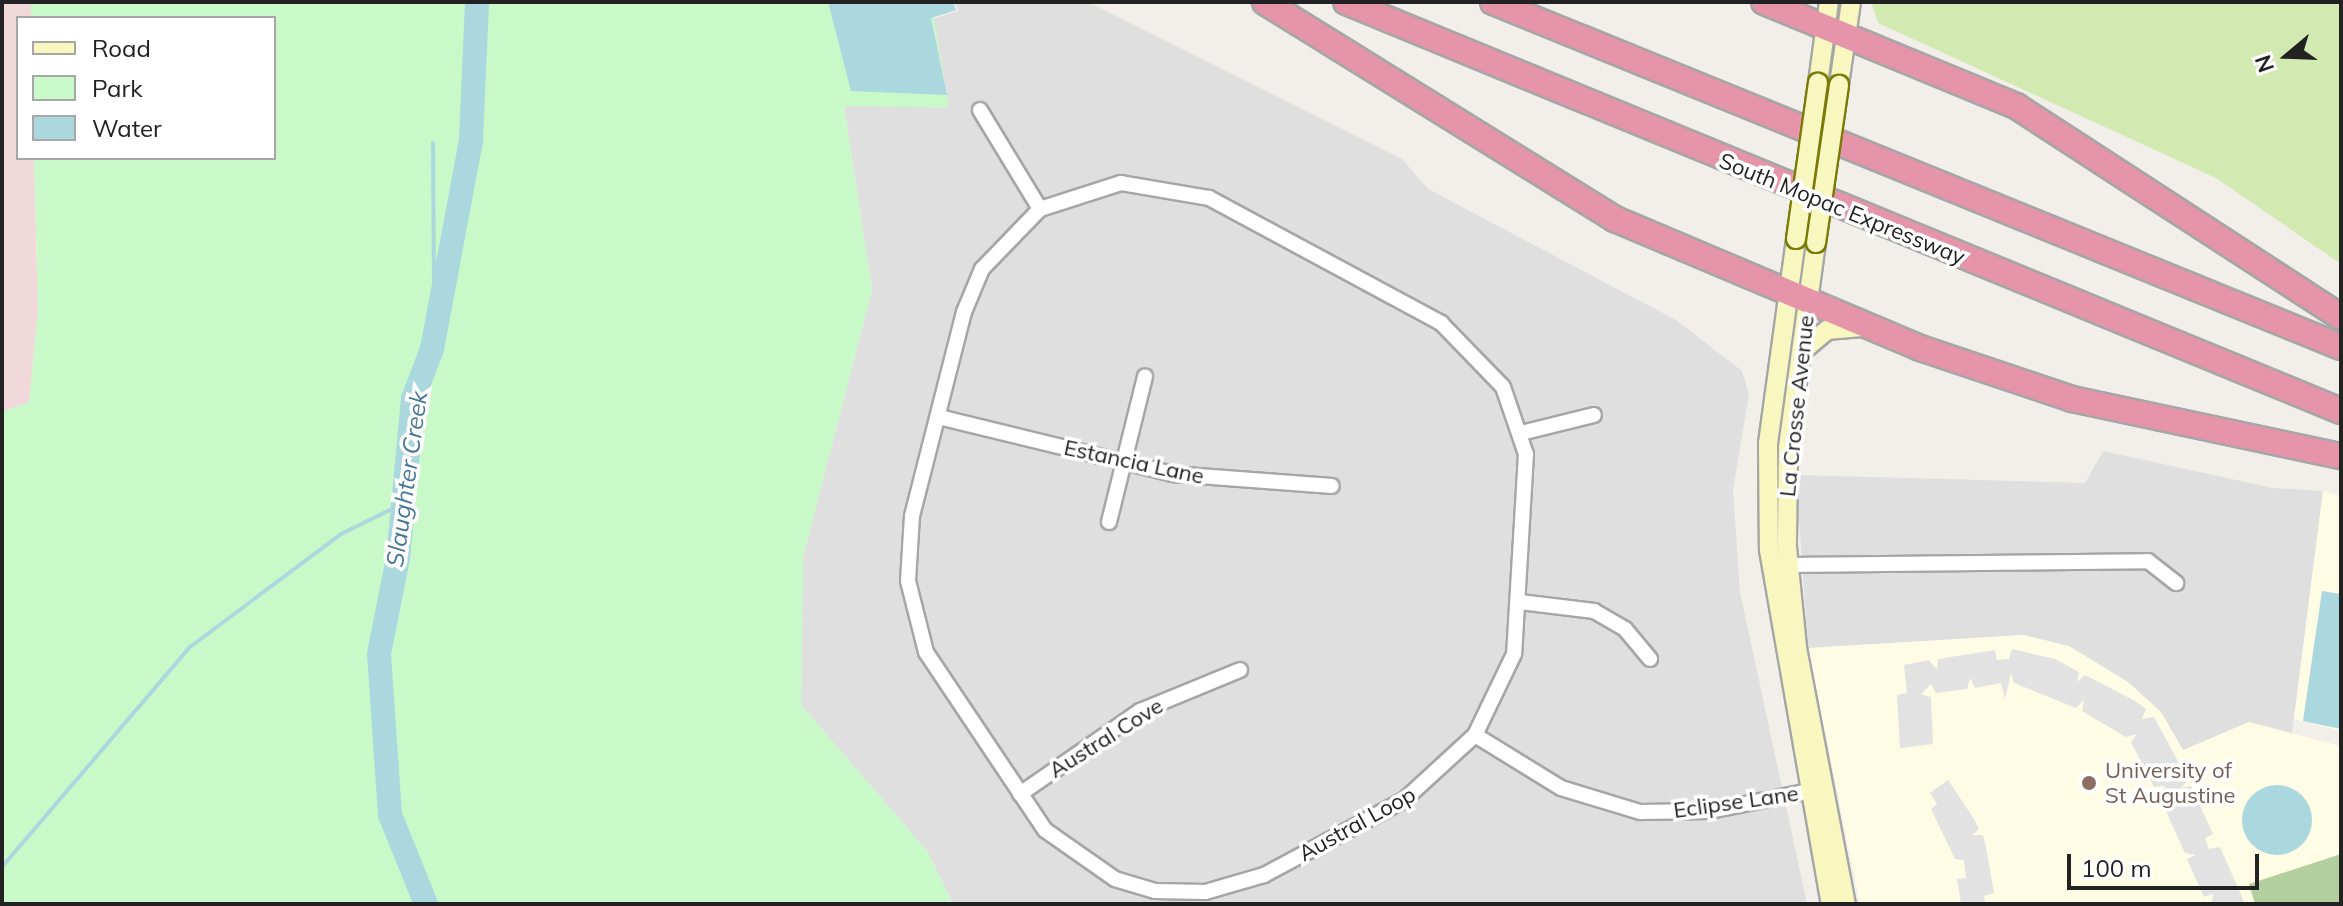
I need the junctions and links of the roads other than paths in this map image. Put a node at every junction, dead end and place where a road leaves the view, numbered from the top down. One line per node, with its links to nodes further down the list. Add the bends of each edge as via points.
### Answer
1 (1265, 2): 10 (highway, via 1602,212)
2 (1346, 2): 16 (highway, South Mopac Expressway)
3 (1493, 2): 13 (highway)
4 (1767, 2): 7 (highway)
5 (1829, 2): 7 (street)
6 (1851, 2): 7 (street, La Crosse Avenue)
7 (1836, 32): 10 (street, La Crosse Avenue, bridge, via 1818,83 1796,239); 10 (street, La Crosse Avenue, bridge, via 1839,85 1816,243); 11 (highway, via 2016,106)
8 (980, 110): 9 (street)
9 (1040, 209): 18 (street, Austral Loop, via 1010,232 982,269); 19 (street, Austral Loop, via 1121,183 1209,198 1456,334 1503,387)
10 (1798, 294): 12 (highway); 14 (street, La Crosse Avenue); 30 (street, La Crosse Avenue, via 1768,444 1769,550)
11 (2341, 317)
12 (1875, 328): 14 (street, via 1840,326); 20 (highway, via 2072,399)
13 (2341, 347)
14 (1802, 351): 24 (street, La Crosse Avenue, via 1787,459)
15 (1145, 376): 21 (street)
16 (2341, 411)
17 (1594, 415): 19 (street)
18 (939, 417): 21 (street, Estancia Lane); 31 (street, Austral Loop, via 908,541 915,620 932,662)
19 (1521, 433): 26 (street, Austral Loop, via 1528,479)
20 (2341, 456)
21 (1124, 462): 22 (street, Estancia Lane, via 1195,477); 23 (street)
22 (1332, 486)
23 (1109, 522)
24 (1788, 565): 25 (street, via 2148,561); 30 (street, La Crosse Avenue)
25 (2176, 583)
26 (1520, 602): 27 (street, via 1594,611 1625,629); 29 (street, Austral Loop, via 1514,654)
27 (1650, 659)
28 (1240, 670): 31 (street, Austral Cove, via 1140,711)
29 (1475, 735): 30 (street, Eclipse Lane, via 1561,788 1640,812 1710,811); 32 (street, Austral Loop, via 1424,787 1264,875)
30 (1816, 790): 33 (street, La Crosse Avenue); 34 (street, La Crosse Avenue)
31 (1020, 794): 32 (street, Austral Loop, via 1045,830 1079,860)
32 (1171, 898)
33 (1831, 904)
34 (1846, 904)

